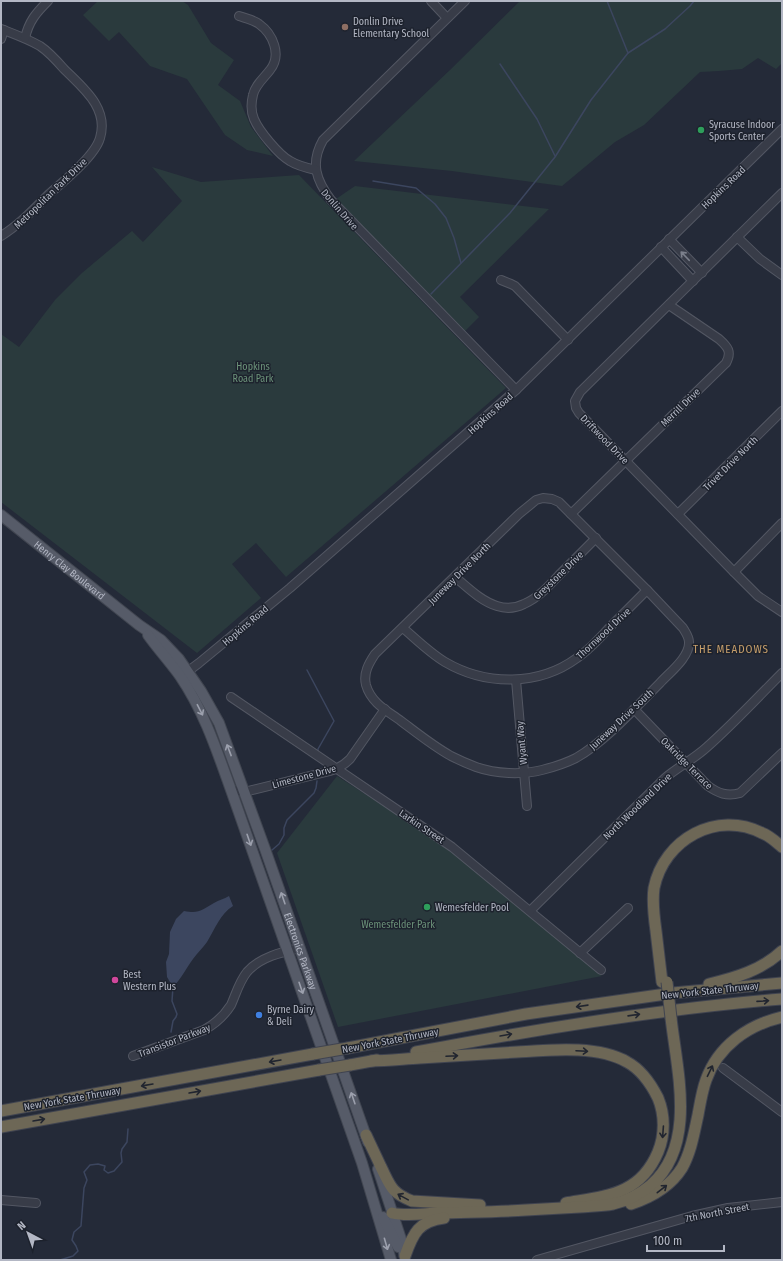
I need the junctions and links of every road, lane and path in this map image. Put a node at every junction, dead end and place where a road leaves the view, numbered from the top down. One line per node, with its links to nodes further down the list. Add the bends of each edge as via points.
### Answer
1 (48, 1): 7 (street, via 30,21)
2 (430, 1): 5 (street)
3 (465, 1): 5 (street, Donlin Drive)
4 (239, 16): 10 (street, via 259,24 269,35 276,54 274,65 253,95 254,119 278,152 292,162)
5 (447, 18): 10 (street, Donlin Drive, via 322,140 318,149)
6 (2, 29): 7 (street, Metropolitan Park Drive); 8 (street)
7 (25, 38): 12 (street, Metropolitan Park Drive, via 45,50 86,90 96,103 102,125 100,137 92,153)
8 (1, 39)
9 (782, 129): 14 (street, Hopkins Road)
10 (316, 170): 22 (street, Donlin Drive, via 319,183 330,200)
11 (782, 193): 13 (street, Driftwood Drive)
12 (1, 236)
13 (737, 238): 16 (street, Driftwood Drive); 17 (street, via 760,259)
14 (669, 239): 15 (street, Hopkins Road); 16 (street, one-way to 14)
15 (661, 247): 19 (street); 21 (street, Hopkins Road)
16 (702, 272): 19 (street, Driftwood Drive)
17 (782, 274)
18 (501, 280): 21 (street, via 515,286)
19 (693, 281): 20 (street, Driftwood Drive)
20 (669, 305): 24 (street, Driftwood Drive, via 580,392 575,401 579,413); 24 (street, Merrill Drive, via 726,346 729,357 726,363)
21 (568, 340): 22 (street, Hopkins Road)
22 (516, 390): 36 (street, Hopkins Road, via 290,588)
23 (782, 411): 26 (street, Trivet Drive North)
24 (625, 460): 25 (street, Merrill Drive); 26 (street, Driftwood Drive)
25 (571, 514): 29 (street, Juneway Drive North); 31 (street, Juneway Drive North, via 552,499 536,500)
26 (678, 514): 30 (street, Driftwood Drive)
27 (1, 515): 36 (main road, Henry Clay Boulevard, via 139,624)
28 (782, 523): 30 (street)
29 (596, 538): 31 (street, Greystone Drive, via 534,599 515,607 508,608 487,602); 32 (street, Juneway Drive South)
30 (734, 572): 33 (street, Driftwood Drive, via 758,596)
31 (455, 576): 34 (street, Juneway Drive North)
32 (647, 590): 37 (street, Thornwood Drive, via 577,658 548,674); 40 (street, Juneway Drive South, via 683,628 688,636 689,648 684,658)
33 (782, 612)
34 (403, 628): 37 (street, Thornwood Drive, via 428,650 459,670 490,678); 39 (street, Juneway Drive North, via 375,654 365,676 370,695)
35 (782, 673): 42 (street, North Woodland Drive, via 707,747)
36 (184, 674): 45 (main road, one-way to 45, via 220,759 238,786); 45 (main road, Electronics Parkway, one-way to 36, via 235,764 219,723 210,705)
37 (516, 680): 44 (street, Wyant Way)
38 (232, 697): 43 (street, Larkin Street)
39 (386, 709): 43 (street, Limestone Drive, via 346,764); 44 (street, Juneway Drive South, via 451,756 477,767 503,772)
40 (634, 709): 42 (street, Oakridge Terrace); 44 (street, Juneway Drive South, via 602,739 576,758 541,770)
41 (782, 753): 42 (street, Oakridge Terrace, via 750,785 734,795 724,795 708,786)
42 (686, 763): 50 (street, North Woodland Drive, via 665,778)
43 (337, 769): 45 (street, Limestone Drive); 50 (street, Larkin Street, via 452,847)
44 (524, 772): 46 (street, Wyant Way)
45 (237, 795): 51 (main road, Electronics Parkway, one-way to 45, via 266,849); 52 (main road, Electronics Parkway, one-way to 52)
46 (527, 806)
47 (782, 847): 56 (highway, via 762,833 743,826 728,825 703,830 674,848 658,873 654,894 654,916)
48 (782, 853): 56 (highway, via 757,835 723,829 698,836 672,857 660,879 657,901)
49 (628, 908): 54 (street)
50 (530, 911): 54 (street, Larkin Street)
51 (300, 948): 52 (street, Transistor Parkway); 69 (main road, Electronics Parkway, one-way to 51)
52 (288, 951): 62 (street, Transistor Parkway, via 251,968 223,1017 214,1024); 66 (main road, Electronics Parkway, one-way to 66)
53 (782, 951): 58 (highway, via 767,964 749,972)
54 (580, 953): 55 (street, Larkin Street)
55 (601, 970)
56 (664, 982): 61 (highway)
57 (782, 983): 58 (highway, New York State Thruway)
58 (673, 993): 65 (highway, New York State Thruway, one-way to 65, bridge, via 526,1014)
59 (782, 999): 63 (highway, New York State Thruway, one-way to 59, via 582,1022)
60 (782, 1017): 74 (highway, one-way to 60, via 630,1204 648,1198 673,1180 689,1152 702,1092 718,1057 731,1042 754,1026)
61 (669, 1018): 73 (highway, via 676,1111 671,1148 666,1159 647,1184 623,1197); 74 (highway, via 680,1100 679,1129 673,1156 658,1179 646,1189 627,1200)
62 (133, 1056)
63 (371, 1061): 68 (highway, New York State Thruway, one-way to 63, bridge); 73 (highway, one-way to 73, via 585,1051 622,1060 638,1070 653,1087 664,1121 659,1151 652,1164 631,1186 617,1193)
64 (723, 1068): 67 (street)
65 (1, 1111)
66 (344, 1111): 76 (main road, Electronics Parkway); 77 (main road, via 361,1145 381,1196)
67 (782, 1112)
68 (1, 1127)
69 (366, 1135): 75 (highway, one-way to 69, via 403,1198 387,1182); 77 (main road, Electronics Parkway)
70 (1, 1200): 72 (street)
71 (782, 1202): 80 (street, 7th North Street, via 728,1208 692,1216)
72 (36, 1203)
73 (566, 1203): 75 (highway)
74 (599, 1205): 75 (highway, via 512,1211)
75 (485, 1208): 77 (highway, via 401,1215); 78 (highway, via 436,1219 420,1227 412,1236)
76 (377, 1212): 77 (main road); 78 (main road, via 384,1218); 79 (main road, Electronics Parkway, one-way to 79)
77 (392, 1213): 78 (main road, Electronics Parkway)
78 (405, 1259)
79 (391, 1260)
80 (537, 1260)

